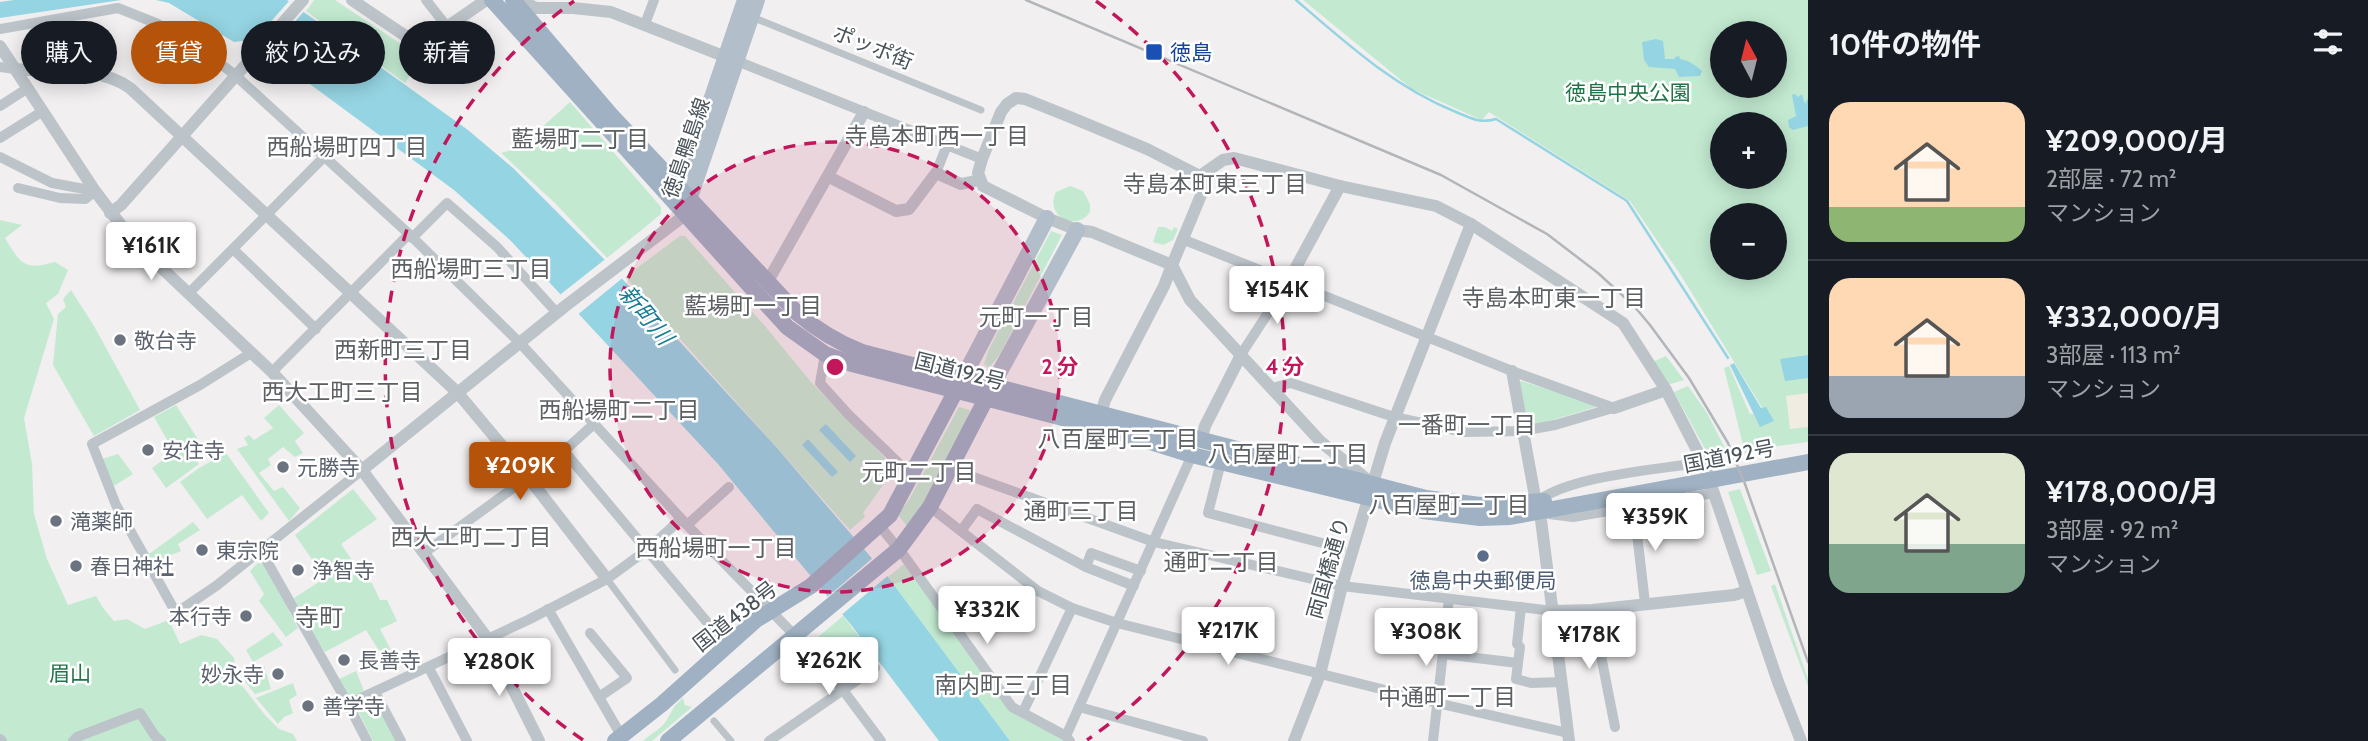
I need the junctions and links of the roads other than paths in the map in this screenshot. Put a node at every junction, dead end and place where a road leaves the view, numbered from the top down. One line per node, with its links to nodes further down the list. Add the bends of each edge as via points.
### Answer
1 (352, 0): 17 (street)
2 (426, 0): 13 (street)
3 (486, 0): 14 (street)
4 (492, 0): 43 (highway, 国道192号)
5 (513, 0): 41 (highway, 国道192号)
6 (520, 0): 15 (street, via 536,8 611,12)
7 (654, 0): 15 (street)
8 (745, 0): 19 (main road, 徳島鴨島線)
9 (757, 0): 12 (main road, 徳島鴨島線)
10 (301, 1): 22 (street)
11 (116, 4): 16 (street); 22 (street, via 199,47)
12 (751, 17): 19 (main road, 徳島鴨島線); 25 (street, ポッポ街)
13 (442, 21)
14 (458, 21)
15 (645, 24): 19 (street)
16 (0, 29)
17 (399, 32)
18 (0, 46): 21 (street)
19 (732, 59): 27 (street); 41 (main road, 徳島鴨島線)
20 (0, 67): 21 (street)
21 (15, 69): 23 (street); 28 (street, via 118,79)
22 (236, 75): 28 (street); 32 (street)
23 (28, 88): 24 (street); 26 (street)
24 (0, 106)
25 (981, 110)
26 (43, 111): 29 (street); 40 (street)
27 (864, 112): 30 (street); 36 (street)
28 (182, 136): 42 (street); 44 (street)
29 (0, 138)
30 (947, 145): 33 (street); 34 (street)
31 (0, 157): 40 (street, via 52,183)
32 (324, 157): 44 (street); 48 (street)
33 (982, 159): 35 (street, via 1001,112 1012,100 1021,98 1147,149); 37 (street)
34 (936, 173): 36 (street, via 909,209 896,211); 37 (street, via 961,184)
35 (1200, 176): 38 (street, via 1234,158); 49 (street, via 1204,188)
36 (828, 177): 52 (street)
37 (980, 180): 45 (street, via 987,188)
38 (1340, 186): 46 (street, via 1436,206); 53 (street)
39 (18, 188): 40 (street, via 60,198 85,198)
40 (95, 191): 42 (street)
41 (685, 194): 43 (main road, 徳島鴨島線); 52 (highway, 国道192号)
42 (110, 213): 55 (street)
43 (685, 215): 56 (street); 62 (highway, 国道192号, via 787,327)
44 (266, 216): 50 (street); 54 (street)
45 (1047, 218): 47 (street); 65 (main road)
46 (1471, 224): 58 (street, 両国橋通り); 67 (street, via 1623,323)
47 (1077, 230): 51 (street); 69 (main road)
48 (410, 236): 54 (street); 56 (street, via 447,203); 59 (street)
49 (1182, 239): 51 (street); 53 (street)
50 (233, 249): 55 (street); 57 (street)
51 (1172, 265): 61 (street, via 1190,300); 71 (street)
52 (768, 281): 65 (highway, 国道192号, via 797,313 839,343)
53 (1288, 282): 58 (street); 61 (street)
54 (352, 293): 57 (street); 68 (street)
55 (188, 294): 60 (street)
56 (561, 310): 59 (street)
57 (316, 329): 64 (street)
58 (1427, 336): 63 (street); 72 (street, 両国橋通り)
59 (520, 343): 68 (street); 73 (street)
60 (251, 353): 64 (street); 97 (street, via 92,443 116,505 176,613)
61 (1241, 353): 66 (street); 75 (street)
62 (825, 354): 65 (highway, 国道192号, via 852,364); 83 (street, via 820,383)
63 (1512, 371): 70 (street); 74 (street)
64 (272, 372): 82 (street)
65 (959, 385): 69 (highway, 国道192号); 83 (highway, 国道438号)
66 (1272, 387): 72 (street, via 1291,383); 86 (street)
67 (1666, 390): 70 (street); 80 (street)
68 (457, 392): 82 (street); 84 (street)
69 (989, 392): 71 (highway, 国道192号); 75 (highway, 国道192号, via 1125,434); 81 (highway)
70 (1614, 408): 74 (street)
71 (1101, 414): 75 (highway, 国道192号)
72 (1394, 417): 74 (street, via 1464,432); 86 (street, 両国橋通り)
73 (594, 424): 76 (street); 91 (street)
74 (1522, 431): 89 (street)
75 (1196, 448): 78 (highway, 国道192号); 86 (highway, 国道192号); 94 (street)
76 (564, 451): 84 (street); 96 (street)
77 (1808, 454): 89 (highway, 国道192号)
78 (1221, 462): 86 (highway, 国道192号); 95 (street, via 1208,513)
79 (1808, 462): 89 (highway, 国道192号)
80 (1703, 463): 87 (street); 89 (street, via 1573,484 1552,491)
81 (951, 469): 88 (highway); 94 (street)
82 (362, 470): 97 (street); 98 (street)
83 (911, 475): 92 (highway, 国道438号, via 890,514)
84 (528, 477): 98 (street); 102 (street)
85 (729, 487): 91 (street)
86 (1370, 491): 89 (highway, 国道192号, via 1452,516 1510,517); 104 (street, 両国橋通り)
87 (1713, 491): 90 (street); 105 (street)
88 (930, 507): 93 (street); 99 (highway)
89 (1538, 507): 90 (street, via 1573,517); 113 (street)
90 (1634, 508): 107 (street)
91 (684, 522): 96 (street); 112 (street)
92 (875, 530): 99 (street); 112 (highway, 国道438号, via 811,586)
93 (961, 531): 100 (street, via 977,509); 109 (street, via 1038,591)
94 (1154, 542): 101 (street); 104 (street)
95 (1341, 548)
96 (648, 549): 102 (street); 116 (street)
97 (261, 551): 130 (street)
98 (424, 553): 118 (street)
99 (893, 554): 117 (highway); 132 (street, via 1012,706)
100 (1086, 567): 101 (street, via 1091,553); 103 (street)
101 (1140, 571): 103 (street)
102 (607, 579): 110 (street); 123 (street)
103 (1133, 586): 114 (street)
104 (1342, 586): 106 (street); 124 (street, 両国橋通り)
105 (1747, 591): 107 (street); 152 (street)
106 (1449, 599): 108 (street); 119 (street)
107 (1646, 603): 111 (street)
108 (1521, 607): 113 (street); 120 (street)
109 (1072, 608): 114 (street); 132 (street)
110 (548, 610): 118 (street); 128 (street)
111 (1592, 610): 113 (street); 134 (street)
112 (769, 611): 117 (street); 138 (highway, 国道438号)
113 (1553, 611): 125 (street)
114 (1117, 623): 124 (street); 131 (street)
115 (590, 634): 128 (street, via 627,678)
116 (717, 634)
117 (794, 636): 126 (street); 145 (highway)
118 (488, 639): 121 (street); 144 (street)
119 (1443, 654): 120 (street); 129 (street)
120 (1518, 663): 125 (street, via 1516,679 1531,684)
121 (429, 668): 127 (street); 143 (street)
122 (875, 668): 126 (street)
123 (675, 670)
124 (1320, 674): 129 (street); 150 (street, 両国橋通り)
125 (1562, 682): 136 (street)
126 (843, 690): 147 (street); 148 (street)
127 (375, 692): 130 (street); 142 (street)
128 (599, 697): 138 (street)
129 (1437, 703): 136 (street); 151 (street)
130 (348, 704): 141 (street)
131 (1079, 707): 135 (street); 137 (street)
132 (1023, 712): 137 (street)
133 (714, 721): 146 (street)
134 (1615, 727)
135 (1171, 737): 149 (street)
136 (1569, 737)
137 (1068, 738)
138 (619, 739)
139 (74, 741): 140 (street, via 140,713)
140 (161, 741)
141 (367, 741)
142 (401, 741)
143 (467, 741)
144 (539, 741)
145 (668, 741)
146 (731, 741)
147 (769, 741)
148 (881, 741)
149 (1203, 741)
150 (1294, 741)
151 (1433, 741)
152 (1801, 741)

